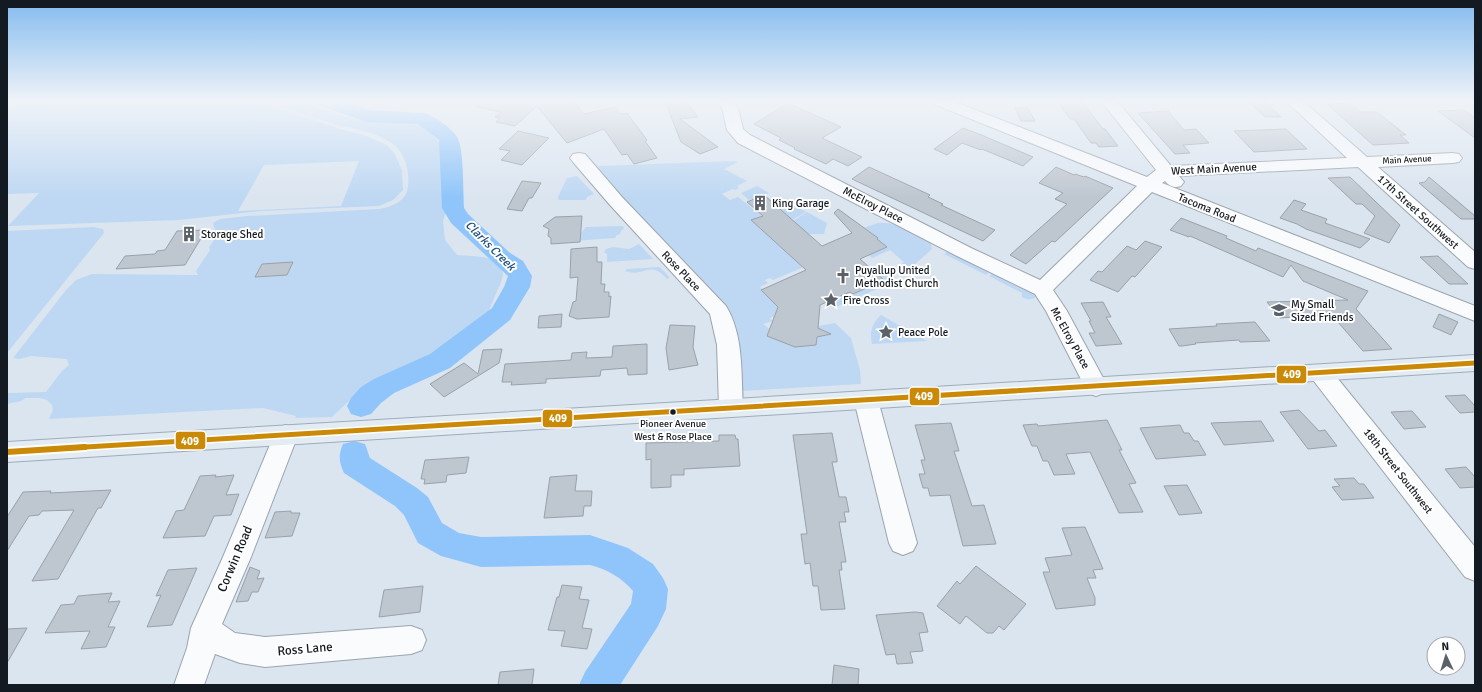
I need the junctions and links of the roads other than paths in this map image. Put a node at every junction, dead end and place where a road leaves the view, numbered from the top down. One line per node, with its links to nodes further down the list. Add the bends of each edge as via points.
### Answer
1 (738, 133): 12 (street, McElroy Place, via 744,139 952,246)
2 (1020, 133): 9 (street, Tacoma Road)
3 (1135, 133): 8 (street)
4 (1330, 133): 7 (street, 17th Street Southwest)
5 (579, 158): 18 (street, Rose Place, via 724,319)
6 (1453, 158): 7 (street, Main Avenue)
7 (1362, 162): 8 (street, West Main Avenue); 11 (street, 17th Street Southwest)
8 (1166, 171): 9 (street, West Main Avenue); 10 (street)
9 (1149, 185): 10 (street, Tacoma Road); 12 (street, West Main Avenue)
10 (1191, 201): 13 (street, Tacoma Road)
11 (1475, 263)
12 (1042, 289): 16 (street, Mc Elroy Place)
13 (1474, 313)
14 (1475, 363): 15 (main road)
15 (1321, 374): 16 (main road); 22 (street, 18th Street Southwest)
16 (1096, 387): 17 (main road)
17 (866, 400): 18 (main road); 21 (street)
18 (730, 407): 19 (main road)
19 (286, 435): 20 (main road); 23 (street, Corwin Road)
20 (7, 452)
21 (902, 544)
22 (1475, 568)
23 (206, 628): 24 (street, Ross Lane, via 213,637 243,651 265,652); 25 (street, Corwin Road)
24 (410, 640)
25 (189, 685)

